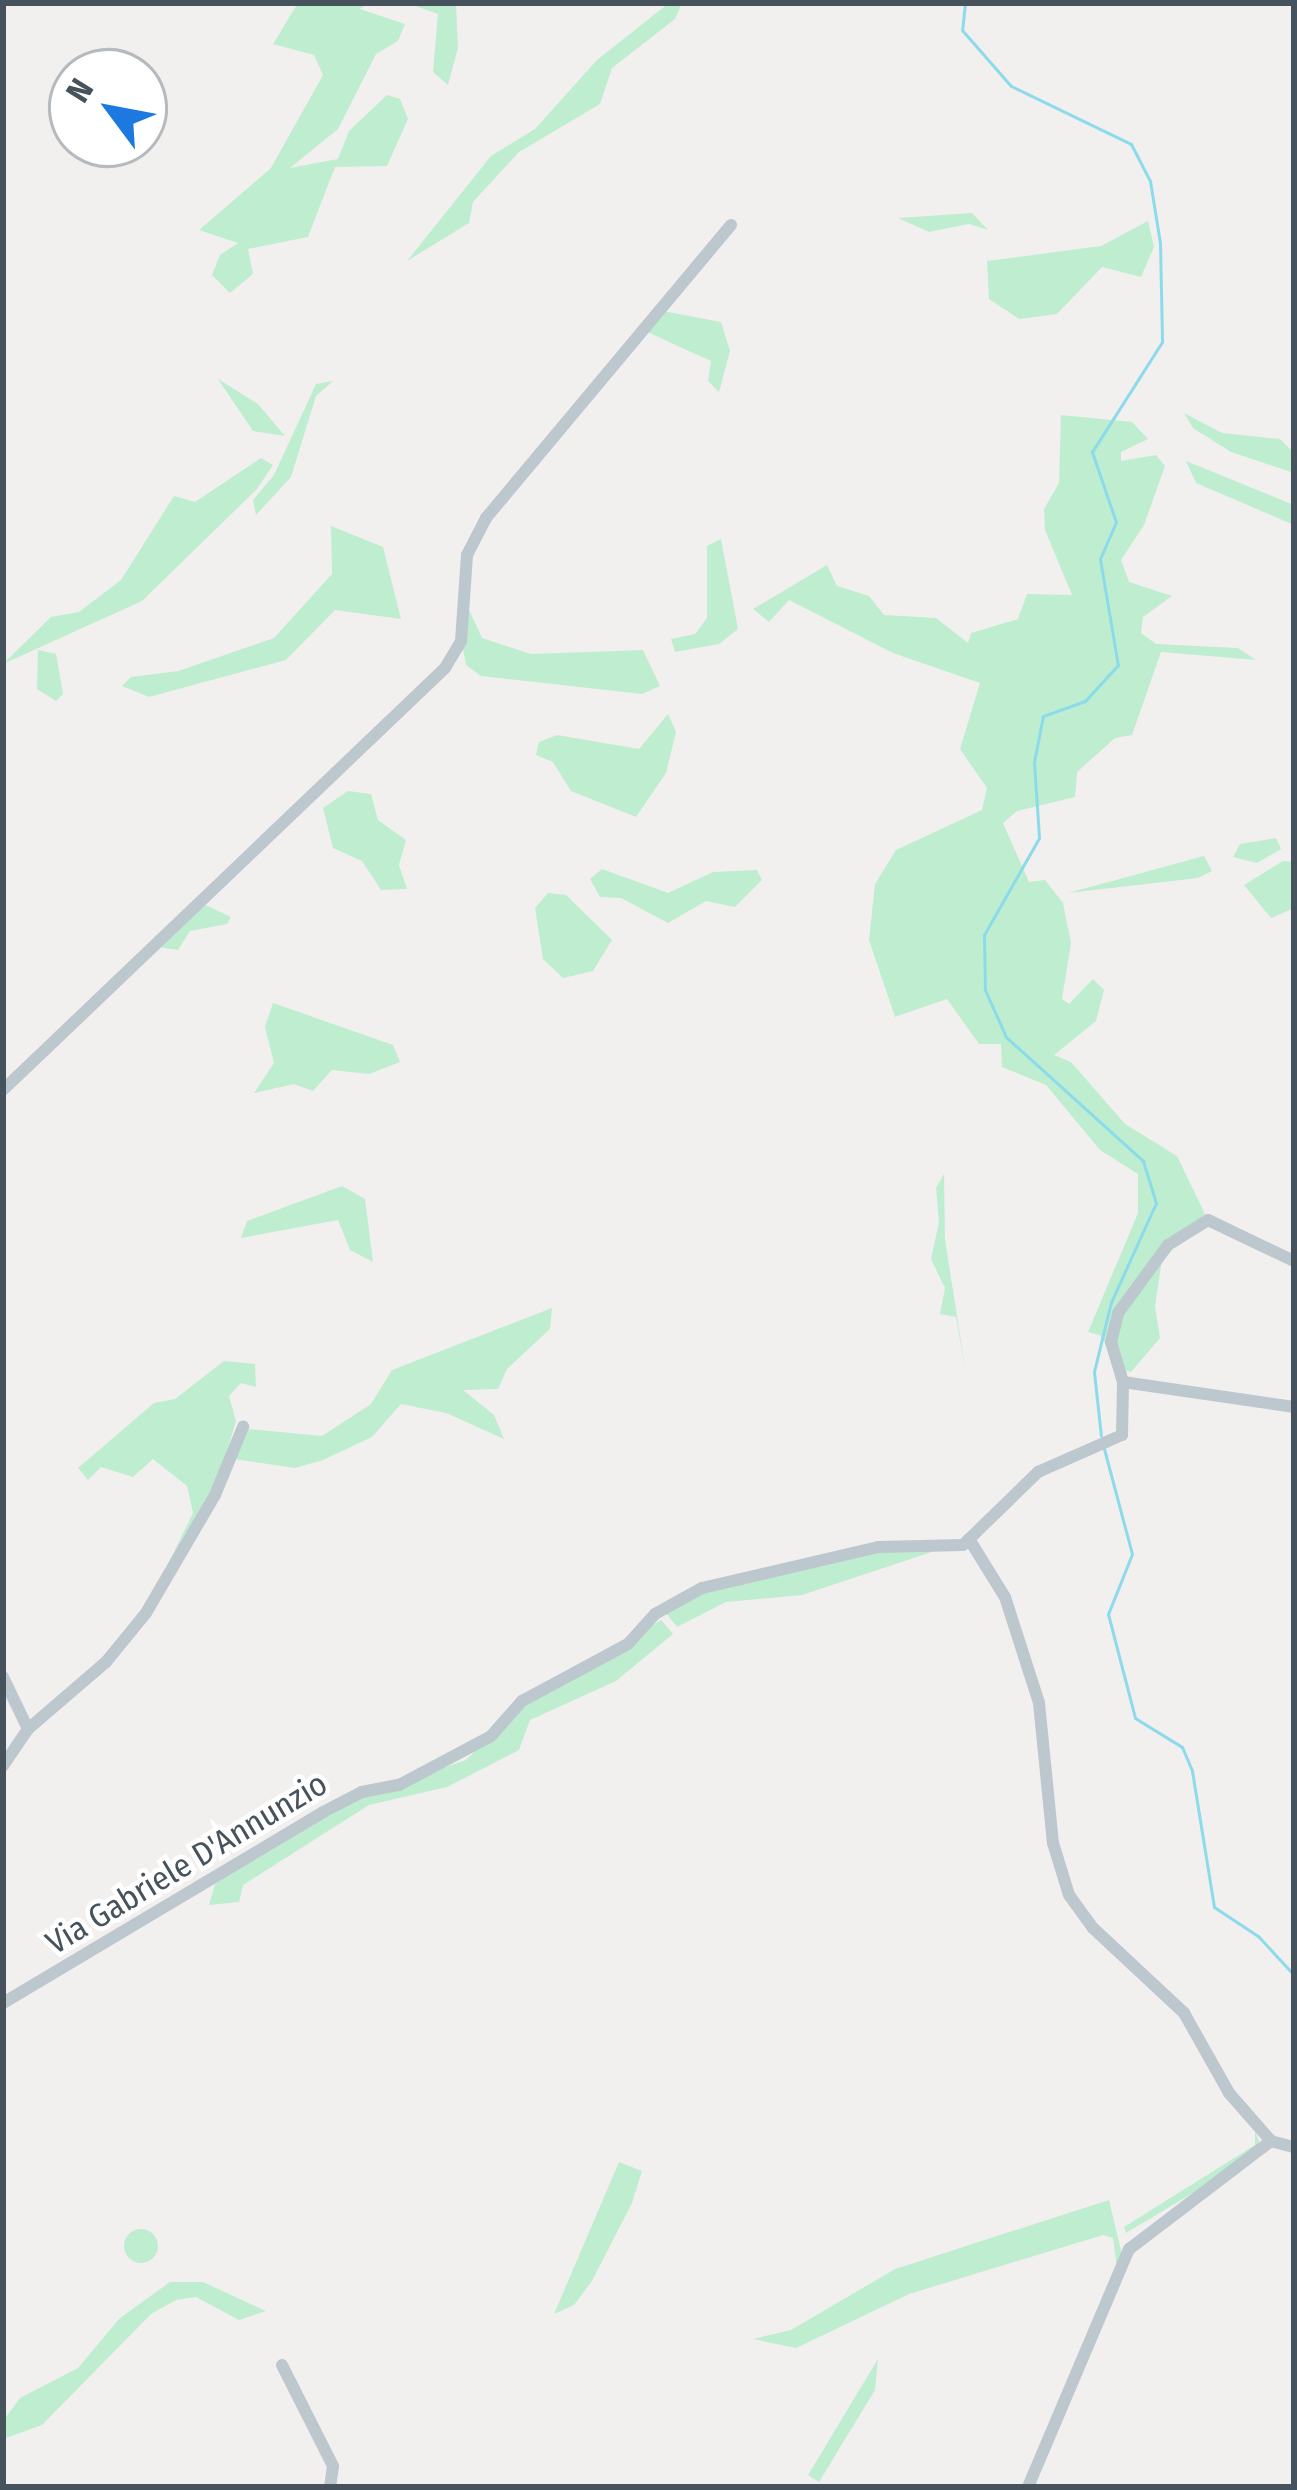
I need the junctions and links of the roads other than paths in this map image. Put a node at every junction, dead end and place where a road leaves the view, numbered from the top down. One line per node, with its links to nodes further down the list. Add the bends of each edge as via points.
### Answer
1 (731, 225): 2 (street, via 486,518 466,555 461,641 445,668)
2 (3, 1090)
3 (1294, 1261): 4 (street, via 1208,1220 1168,1245 1118,1313 1111,1342)
4 (1124, 1382): 5 (street); 7 (street, via 1122,1435 1038,1472)
5 (1294, 1407)
6 (243, 1427): 9 (street, via 215,1495 146,1612 106,1662)
7 (969, 1539): 11 (street, Via Gabriele D'Annunzio, via 878,1547 702,1588 655,1614 628,1644 522,1701 474,1746 323,1812); 12 (street, via 1005,1597 1039,1703 1064,1884 1093,1928 1184,2013 1229,2093)
8 (3, 1677): 9 (street)
9 (28, 1729): 10 (street)
10 (3, 1766)
11 (3, 2003)
12 (1271, 2140): 13 (street); 16 (street, via 1129,2249)
13 (1294, 2147)
14 (283, 2366): 15 (street, via 333,2466)
15 (330, 2487)
16 (1028, 2487)

